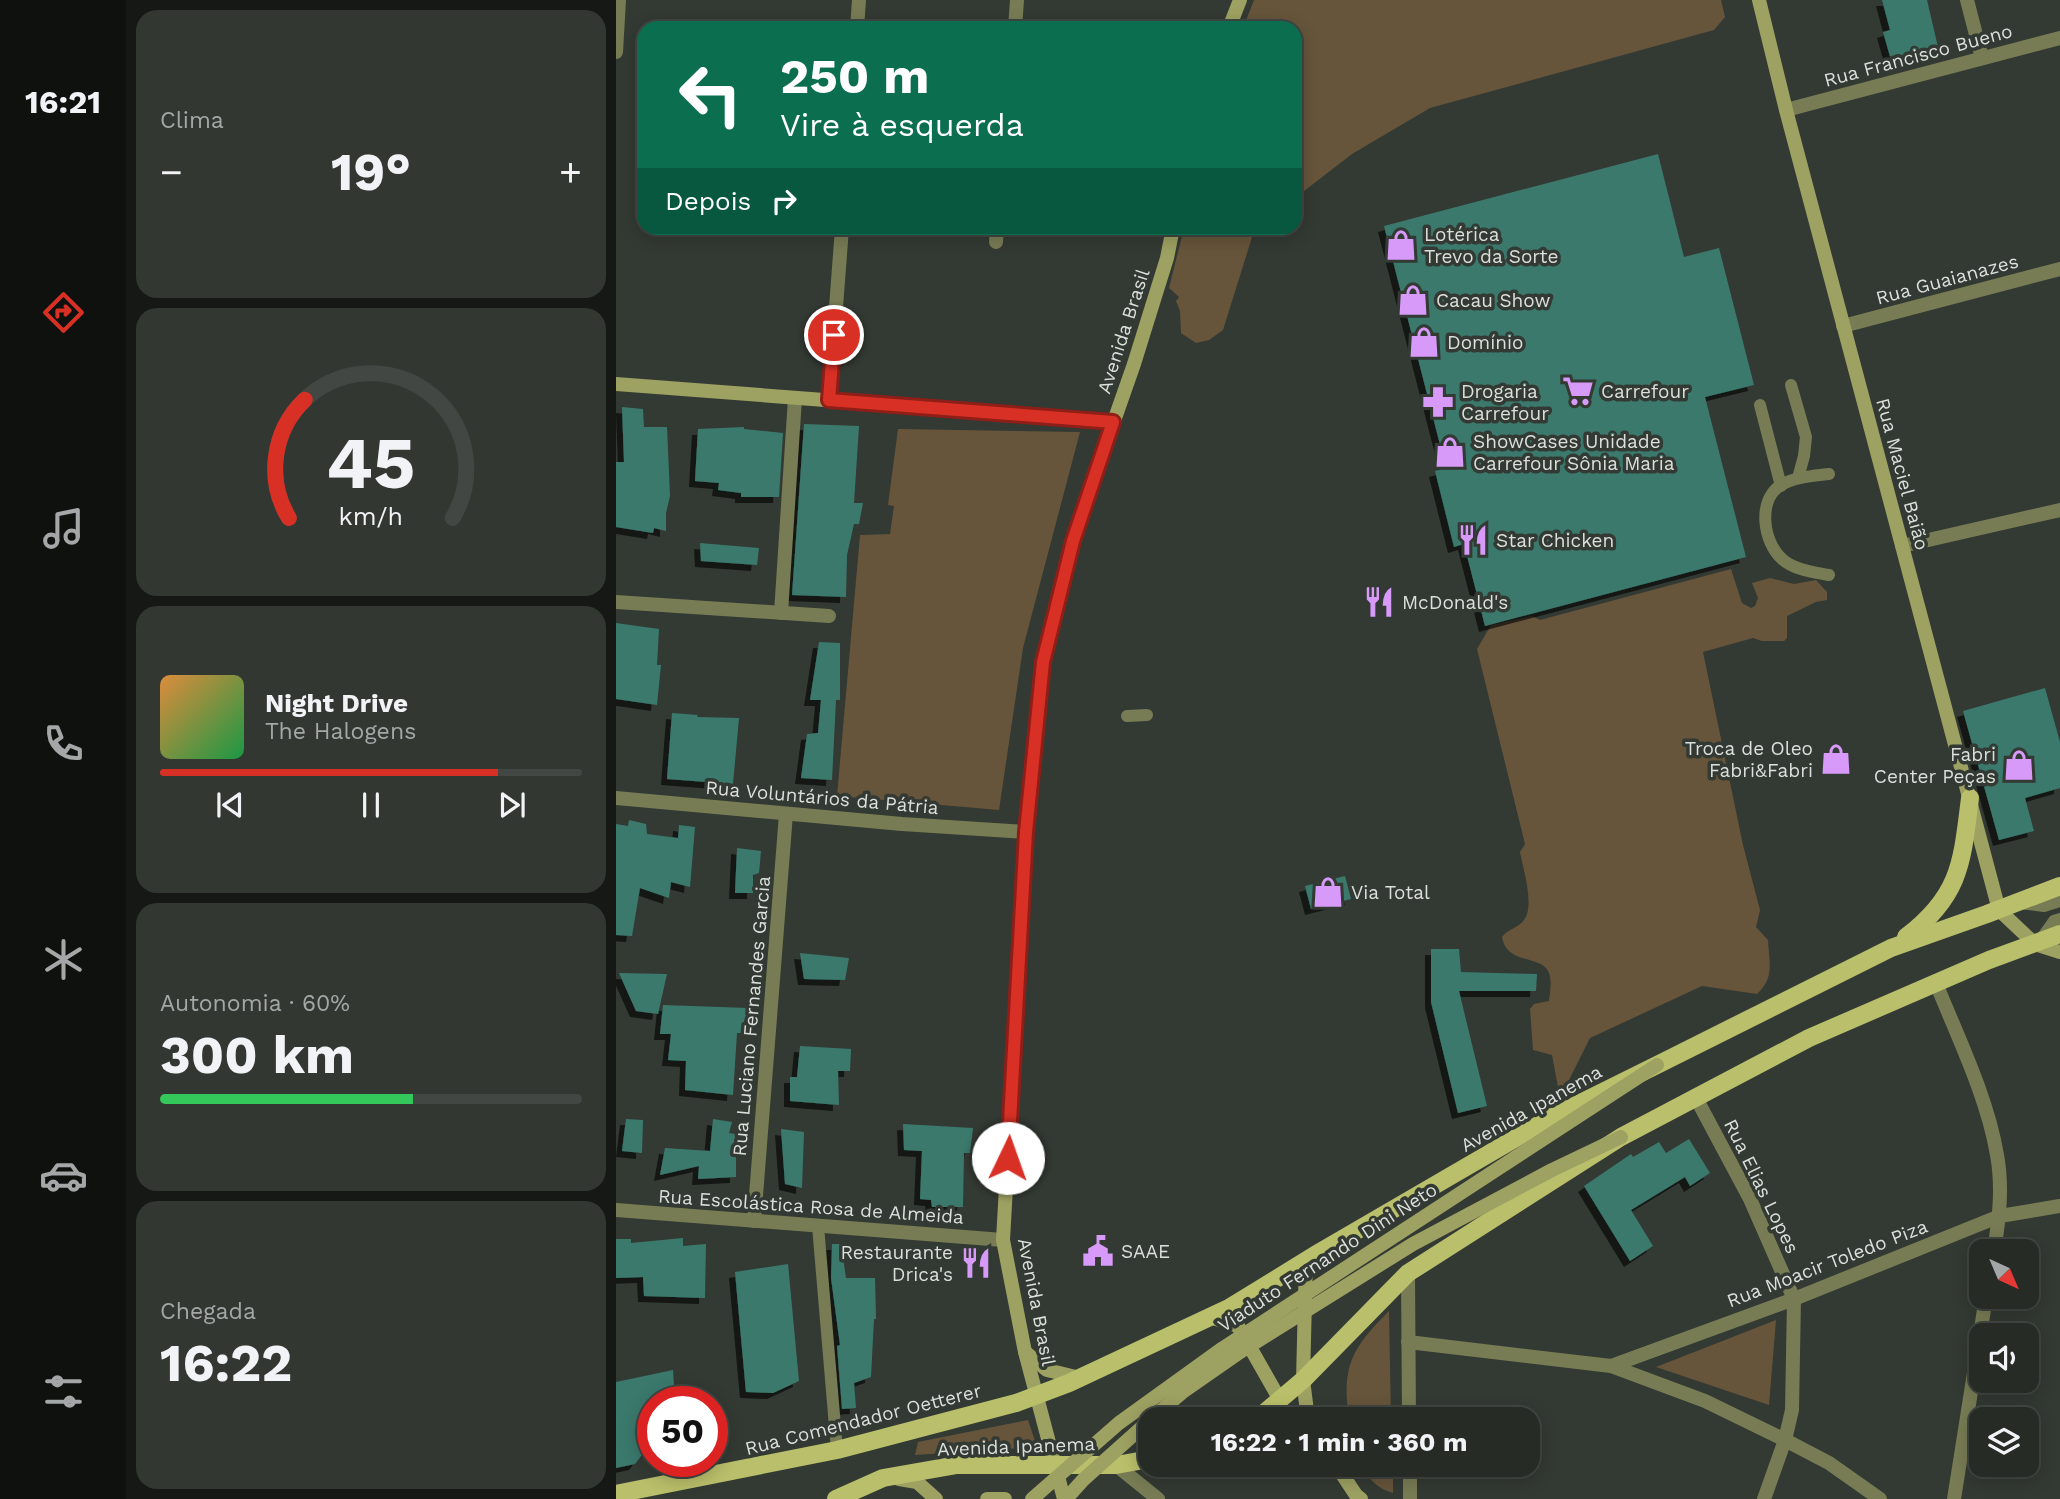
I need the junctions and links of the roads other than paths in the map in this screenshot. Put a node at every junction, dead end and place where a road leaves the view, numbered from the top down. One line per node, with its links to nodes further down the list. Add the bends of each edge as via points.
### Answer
1 (619, 0): 11 (street)
2 (859, 0): 7 (street)
3 (1017, 0): 8 (street)
4 (1240, 0): 9 (main road)
5 (1759, 0): 13 (main road, Rua Maciel Baião)
6 (1967, 0): 12 (street)
7 (858, 21)
8 (1015, 21)
9 (1231, 21)
10 (2060, 38): 12 (street, Rua Francisco Bueno)
11 (616, 52)
12 (1982, 58): 13 (street, Rua Francisco Bueno)
13 (1786, 110): 17 (main road, Rua Maciel Baião)
14 (841, 235): 21 (street)
15 (1172, 235): 23 (main road, Avenida Brasil)
16 (2060, 269): 17 (street, Rua Guaianazes)
17 (1843, 326): 28 (main road, Rua Maciel Baião)
18 (616, 384): 20 (main road)
19 (1791, 385): 25 (lane, via 1806,437)
20 (795, 398): 21 (main road); 31 (street)
21 (829, 400): 23 (main road)
22 (1759, 405): 26 (lane)
23 (1113, 422): 38 (main road, Avenida Brasil, via 1073,541 1043,662)
24 (1829, 474): 25 (lane)
25 (1798, 478): 26 (lane)
26 (1781, 485): 29 (lane, via 1765,510 1772,544 1791,565)
27 (2060, 510): 28 (street)
28 (1902, 546): 35 (main road, Rua Maciel Baião)
29 (1829, 575)
30 (616, 602): 31 (street)
31 (780, 613): 32 (street)
32 (829, 616)
33 (1147, 715): 34 (lane)
34 (1127, 716)
35 (1970, 797): 42 (main road, Rua Maciel Baião); 46 (main road, via 1961,862 1947,897 1923,924)
36 (616, 798): 37 (street, Rua Voluntários da Pátria)
37 (786, 814): 38 (street, Rua Voluntários da Pátria); 55 (street, Rua Luciano Fernandes Garcia)
38 (1026, 832): 58 (main road, Avenida Brasil)
39 (2060, 886): 41 (main road, Avenida Ipanema)
40 (2060, 901): 41 (lane, via 2045,906)
41 (2016, 903): 42 (main road, Avenida Ipanema)
42 (1999, 910): 45 (main road); 46 (main road, Avenida Ipanema)
43 (2060, 919): 45 (lane)
44 (2060, 934): 45 (main road)
45 (2037, 943): 47 (main road); 48 (main road)
46 (1891, 948): 49 (main road, Avenida Ipanema)
47 (2060, 952)
48 (1936, 983): 50 (main road, via 1809,1038); 54 (street, via 1983,1104 1997,1156)
49 (1657, 1065): 59 (main road, Avenida Ipanema, via 1552,1117); 89 (main road, Viaduto Fernando Dini Neto, bridge, via 1223,1348 1119,1423)
50 (1696, 1096): 51 (main road); 61 (street, Rua Elias Lopes, via 1750,1199)
51 (1621, 1137): 60 (main road); 71 (main road, Viaduto Fernando Dini Neto, bridge, via 1413,1244 1240,1352)
52 (2060, 1206): 54 (street, Rua Moacir Toledo Piza)
53 (616, 1210): 55 (street, Rua Escolástica Rosa de Almeida)
54 (2000, 1216): 57 (street); 61 (street, Rua Moacir Toledo Piza)
55 (754, 1221): 56 (street, Rua Escolástica Rosa de Almeida)
56 (818, 1226): 58 (street, Rua Escolástica Rosa de Almeida); 77 (lane)
57 (1996, 1239)
58 (1003, 1240): 65 (main road, Avenida Brasil)
59 (1306, 1260): 63 (main road, Avenida Ipanema); 68 (main road)
60 (1408, 1273): 64 (street); 68 (main road)
61 (1794, 1299): 66 (street, Rua Moacir Toledo Piza); 76 (street, Rua Elias Lopes, via 1792,1410)
62 (1984, 1309): 96 (street)
63 (1210, 1317): 67 (main road, Avenida Ipanema); 70 (main road, via 1238,1326)
64 (1408, 1342): 66 (street); 74 (street)
65 (1025, 1352): 67 (main road, via 1047,1370); 69 (main road, Avenida Brasil)
66 (1611, 1366): 76 (street, via 1704,1401)
67 (1080, 1378): 69 (main road, Avenida Ipanema)
68 (1303, 1380): 70 (main road); 73 (main road)
69 (1036, 1396): 77 (main road, Rua Comendador Oetterer); 80 (main road, Avenida Brasil)
70 (1280, 1400): 72 (main road)
71 (1165, 1407)
72 (1272, 1407)
73 (1306, 1407)
74 (1409, 1407)
75 (1138, 1431): 90 (main road, Viaduto Fernando Dini Neto, bridge)
76 (1785, 1440): 94 (street, Rua Elias Lopes); 95 (street, via 1829,1463)
77 (837, 1450): 84 (main road, Rua Comendador Oetterer)
78 (1138, 1462): 79 (main road, Avenida Ipanema)
79 (1116, 1465): 80 (main road, Avenida Ipanema); 91 (street)
80 (1055, 1466): 83 (main road, Avenida Ipanema, via 957,1465); 90 (main road, Avenida Brasil)
81 (1344, 1477): 92 (main road)
82 (1410, 1477): 93 (street)
83 (883, 1478): 85 (main road, Avenida Ipanema); 86 (main road, via 917,1482)
84 (616, 1494)
85 (836, 1499)
86 (936, 1499)
87 (987, 1499): 88 (main road)
88 (1005, 1499)
89 (1032, 1499)
90 (1065, 1499)
91 (1158, 1499)
92 (1361, 1499)
93 (1410, 1499)
94 (1764, 1499)
95 (1880, 1499)
96 (1954, 1499)

